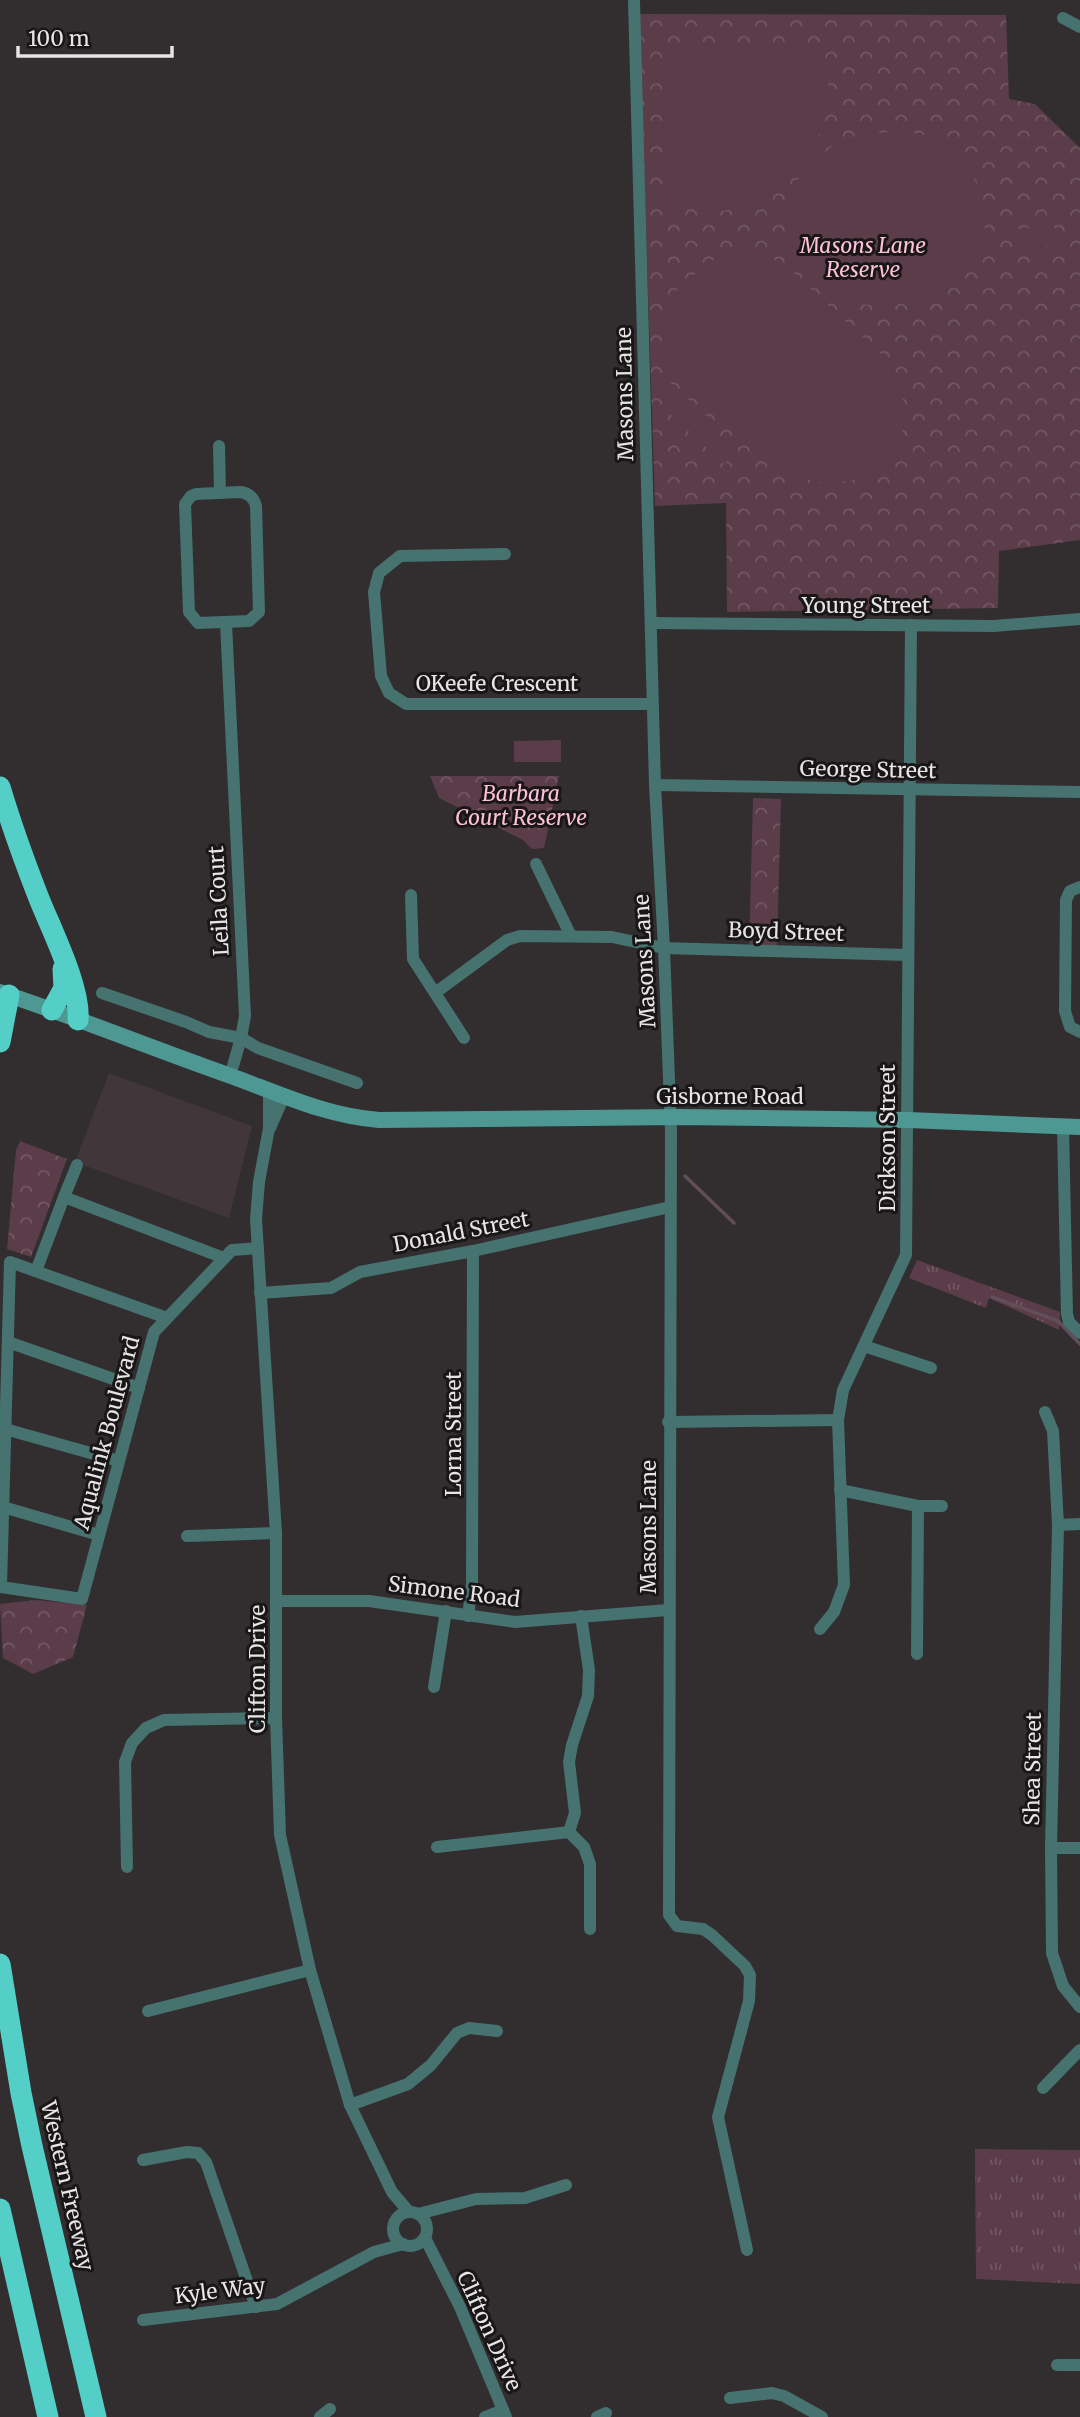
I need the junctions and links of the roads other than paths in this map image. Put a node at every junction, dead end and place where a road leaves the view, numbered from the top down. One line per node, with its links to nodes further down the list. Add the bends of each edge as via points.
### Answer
1 (634, 0): 9 (street, Masons Lane)
2 (1063, 18): 3 (street)
3 (1080, 27)
4 (219, 446): 5 (street)
5 (220, 493): 8 (street, via 243,492 256,506 259,612 249,621); 8 (street, via 197,494 185,504 188,607 198,622)
6 (505, 554): 11 (street, OKeefe Crescent, via 400,556 379,573 374,592 381,676 389,693 406,704)
7 (1080, 620): 10 (street, Young Street)
8 (226, 623): 29 (street, Leila Court, via 244,1016)
9 (651, 623): 10 (street, Young Street); 11 (street, Masons Lane)
10 (911, 625): 14 (street, Dickson Street)
11 (652, 704): 12 (street, Masons Lane)
12 (655, 785): 14 (street, George Street); 20 (street, Masons Lane)
13 (0, 787): 21 (highway)
14 (909, 790): 15 (street, George Street); 22 (street, Dickson Street)
15 (1080, 792)
16 (536, 864): 19 (street)
17 (1080, 887): 28 (street, via 1070,891 1066,900 1065,998 1070,1027)
18 (411, 895): 24 (street, via 413,959)
19 (571, 936): 20 (street, Boyd Street, via 612,937); 24 (street, Boyd Street, via 507,940)
20 (664, 948): 22 (street, Boyd Street); 35 (street, Masons Lane)
21 (61, 953): 26 (highway, via 64,988); 27 (highway, via 78,1004)
22 (907, 955): 36 (street, Dickson Street)
23 (102, 993): 29 (street, via 209,1032)
24 (435, 993): 30 (street)
25 (5, 994): 26 (main road, Gisborne Road); 31 (highway)
26 (52, 1010): 27 (main road, Gisborne Road)
27 (78, 1020): 32 (main road, Gisborne Road, via 163,1042)
28 (1080, 1032)
29 (241, 1038): 32 (street, Leila Court); 33 (street, via 257,1048)
30 (464, 1038)
31 (0, 1042)
32 (231, 1071): 34 (main road, Gisborne Road)
33 (357, 1083)
34 (278, 1088): 35 (main road, Gisborne Road, via 379,1120); 41 (street, Clifton Drive, via 259,1182)
35 (670, 1117): 36 (main road, Gisborne Road); 40 (street, Masons Lane)
36 (908, 1119): 37 (main road, Gisborne Road); 49 (street, Dickson Street, via 906,1255)
37 (1072, 1127): 47 (street, via 1067,1314)
38 (76, 1165): 39 (street)
39 (64, 1197): 43 (street); 44 (street)
40 (670, 1207): 42 (street, Donald Street); 54 (street, Masons Lane)
41 (257, 1248): 43 (street, Aqualink Boulevard, via 232,1250); 45 (street, Clifton Drive)
42 (473, 1251): 45 (street, Donald Street, via 360,1272 331,1288); 70 (street, Lorna Street, via 472,1584)
43 (224, 1258): 46 (street, Aqualink Boulevard)
44 (36, 1271): 46 (street); 48 (street, via 10,1262)
45 (260, 1293): 63 (street, Clifton Drive)
46 (167, 1318): 51 (street, Aqualink Boulevard, via 154,1332)
47 (1080, 1333)
48 (8, 1342): 51 (street); 55 (street)
49 (864, 1346): 50 (street); 53 (street, Dickson Street, via 843,1390)
50 (931, 1368)
51 (139, 1388): 56 (street, Aqualink Boulevard)
52 (1045, 1412): 62 (street, Shea Street, via 1053,1431)
53 (838, 1420): 54 (street); 57 (street, Dickson Street)
54 (668, 1422): 68 (street, Masons Lane)
55 (5, 1429): 56 (street); 60 (street)
56 (120, 1461): 64 (street, Aqualink Boulevard)
57 (840, 1490): 58 (street); 72 (street, Dickson Street, via 844,1585 834,1612)
58 (918, 1506): 59 (street); 73 (street)
59 (942, 1506)
60 (3, 1507): 64 (street); 66 (street)
61 (1080, 1524): 62 (street)
62 (1058, 1525): 78 (street, Shea Street)
63 (276, 1532): 65 (street); 67 (street, Clifton Drive)
64 (99, 1535): 66 (street, Aqualink Boulevard, via 82,1599)
65 (187, 1536)
66 (1, 1587)
67 (278, 1601): 69 (street, Simone Road, via 369,1601); 75 (street, Clifton Drive)
68 (668, 1610): 71 (street, Simone Road); 99 (street, Masons Lane, via 668,1903 672,1921 712,1935 750,1975 749,2001 718,2117)
69 (446, 1612): 70 (street, Simone Road); 74 (street)
70 (468, 1616): 71 (street, Simone Road, via 516,1622)
71 (581, 1616): 76 (street, via 588,1696 569,1762 575,1813)
72 (820, 1629)
73 (918, 1654)
74 (434, 1687)
75 (276, 1718): 80 (street, via 164,1720 146,1728 132,1743 125,1762); 83 (street, Clifton Drive, via 280,1835)
76 (569, 1832): 77 (street); 81 (street, via 584,1847 590,1864)
77 (437, 1847)
78 (1051, 1848): 79 (street); 84 (street, Shea Street, via 1052,1953 1063,1986)
79 (1080, 1848)
80 (127, 1867)
81 (590, 1928)
82 (0, 1964): 110 (highway, Western Freeway, via 21,2093)
83 (310, 1970): 85 (street); 89 (street, Clifton Drive)
84 (1080, 2007)
85 (148, 2011)
86 (497, 2031): 89 (street, via 470,2028 457,2033 408,2084)
87 (1080, 2050): 88 (street)
88 (1043, 2088)
89 (350, 2105): 92 (street, Clifton Drive)
90 (143, 2160): 102 (street, via 187,2152 198,2153 206,2162)
91 (566, 2185): 93 (street, via 525,2198 476,2199)
92 (392, 2192): 95 (street, Clifton Drive); 96 (street, Clifton Drive)
93 (448, 2207): 95 (street); 97 (street)
94 (0, 2208): 109 (highway)
95 (413, 2213): 96 (street); 97 (street, via 425,2220)
96 (394, 2225): 98 (street, via 396,2238); 100 (street, Kyle Way)
97 (426, 2233): 98 (street, via 417,2245); 101 (street, Clifton Drive)
98 (407, 2245): 100 (street, Kyle Way); 101 (street, Clifton Drive)
99 (747, 2250)
100 (374, 2252): 102 (street, Kyle Way, via 279,2304)
101 (435, 2261): 107 (street, Clifton Drive)
102 (256, 2307): 103 (street, Kyle Way)
103 (143, 2320)
104 (1057, 2365): 105 (street)
105 (1080, 2365)
106 (730, 2398): 108 (street, via 772,2393)
107 (505, 2413): 111 (street)
108 (817, 2416)
109 (46, 2417)
110 (97, 2417)
111 (485, 2417)

